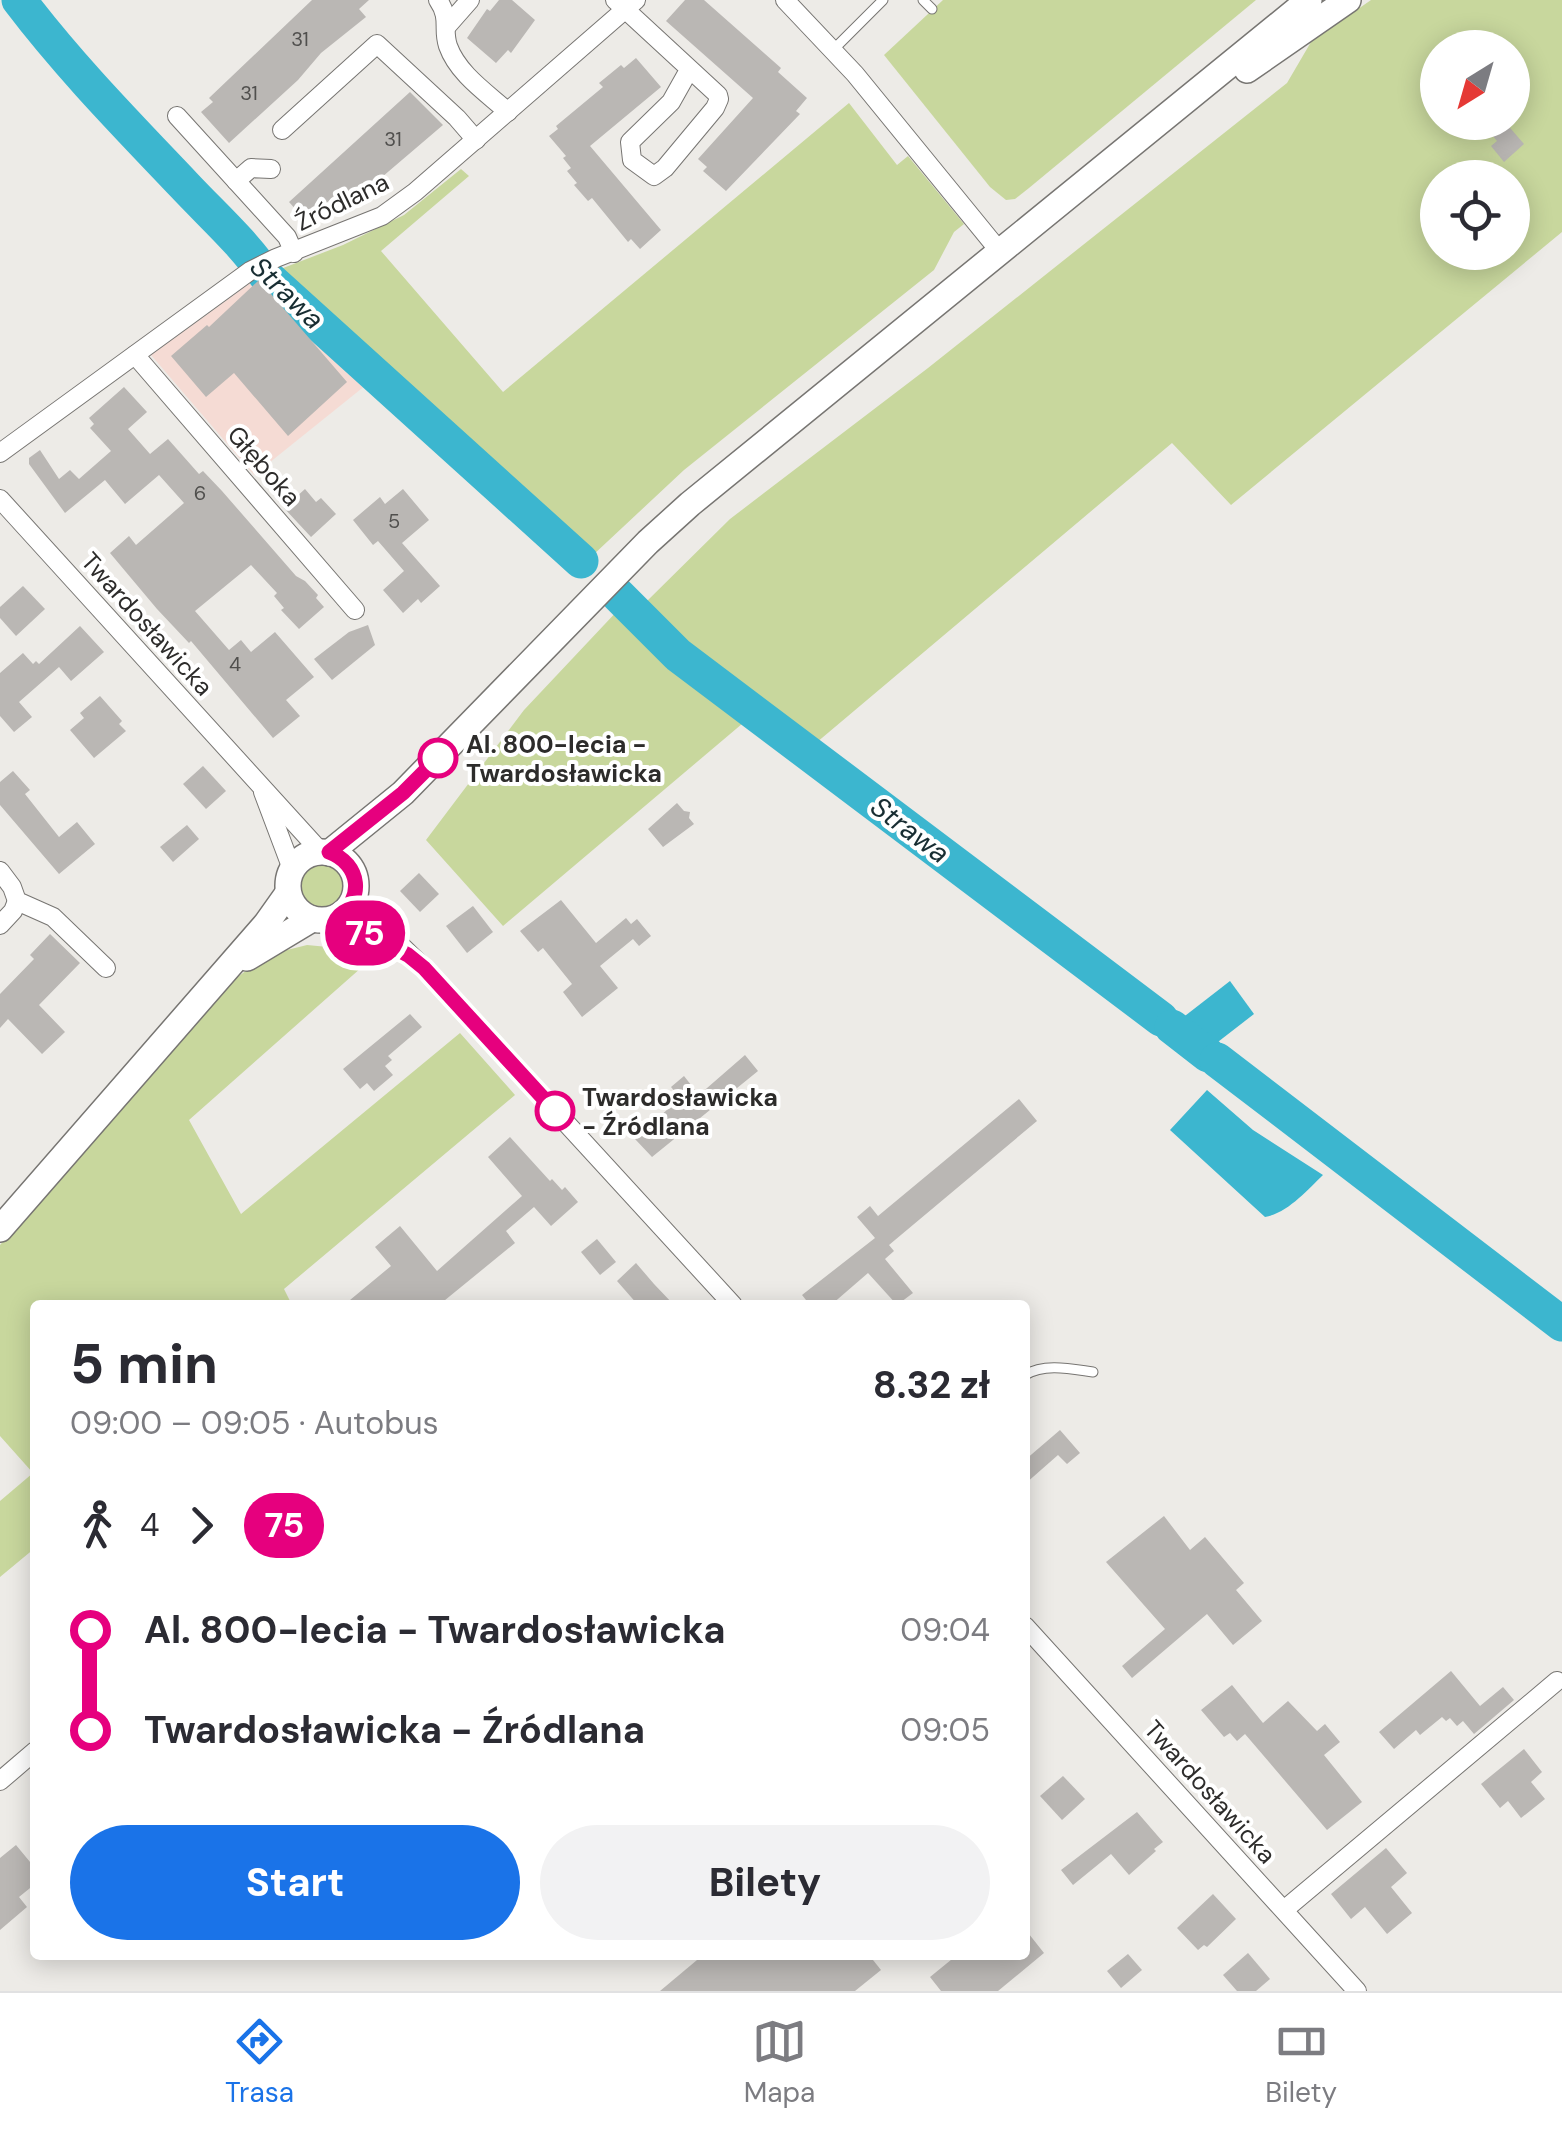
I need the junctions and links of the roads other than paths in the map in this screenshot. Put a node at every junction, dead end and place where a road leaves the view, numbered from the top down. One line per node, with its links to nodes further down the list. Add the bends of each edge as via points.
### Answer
1 (438, 0): 10 (street)
2 (470, 0): 10 (street)
3 (785, 0): 11 (street)
4 (883, 0): 11 (lane)
5 (923, 0): 9 (lane)
6 (1310, 0): 18 (street)
7 (1348, 0): 18 (street)
8 (625, 3): 12 (street); 13 (street, Źródlana)
9 (932, 8)
10 (448, 24): 13 (street, via 446,39 462,70)
11 (834, 49): 21 (street)
12 (689, 70): 12 (street, via 719,102 660,173 648,175 632,160 630,142 672,102)
13 (508, 112): 16 (street, Źródlana)
14 (177, 116): 19 (street)
15 (282, 130): 16 (street, via 377,44)
16 (476, 140): 20 (street, Źródlana, via 382,216)
17 (271, 169): 19 (street, via 252,168)
18 (1103, 169): 21 (street)
19 (236, 180): 20 (street)
20 (294, 252): 22 (street, Źródlana, via 250,272)
21 (1001, 253): 27 (street, via 676,517)
22 (135, 355): 23 (street, Źródlana); 25 (street, Głęboka)
23 (0, 453)
24 (0, 499): 26 (street, Twardosławicka)
25 (355, 610)
26 (258, 783): 28 (street, Twardosławicka); 31 (street, Twardosławicka)
27 (403, 793): 28 (street); 30 (street)
28 (325, 852): 30 (street); 31 (street, via 304,856)
29 (0, 872): 32 (street)
30 (354, 872): 33 (street, via 356,886)
31 (290, 881): 33 (street, via 295,908); 36 (street)
32 (17, 901): 34 (street); 35 (street, via 53,917)
33 (334, 912): 36 (street); 38 (street, via 408,955)
34 (0, 925)
35 (106, 968)
36 (215, 982): 37 (street)
37 (0, 1229)
38 (727, 1300)
39 (1094, 1372): 40 (lane, via 1055,1368)
40 (1030, 1374)
41 (1030, 1631): 45 (street, Twardosławicka)
42 (1557, 1681): 45 (street)
43 (30, 1755): 44 (street)
44 (0, 1780)
45 (1284, 1910): 46 (street, Twardosławicka)
46 (1358, 1991)

